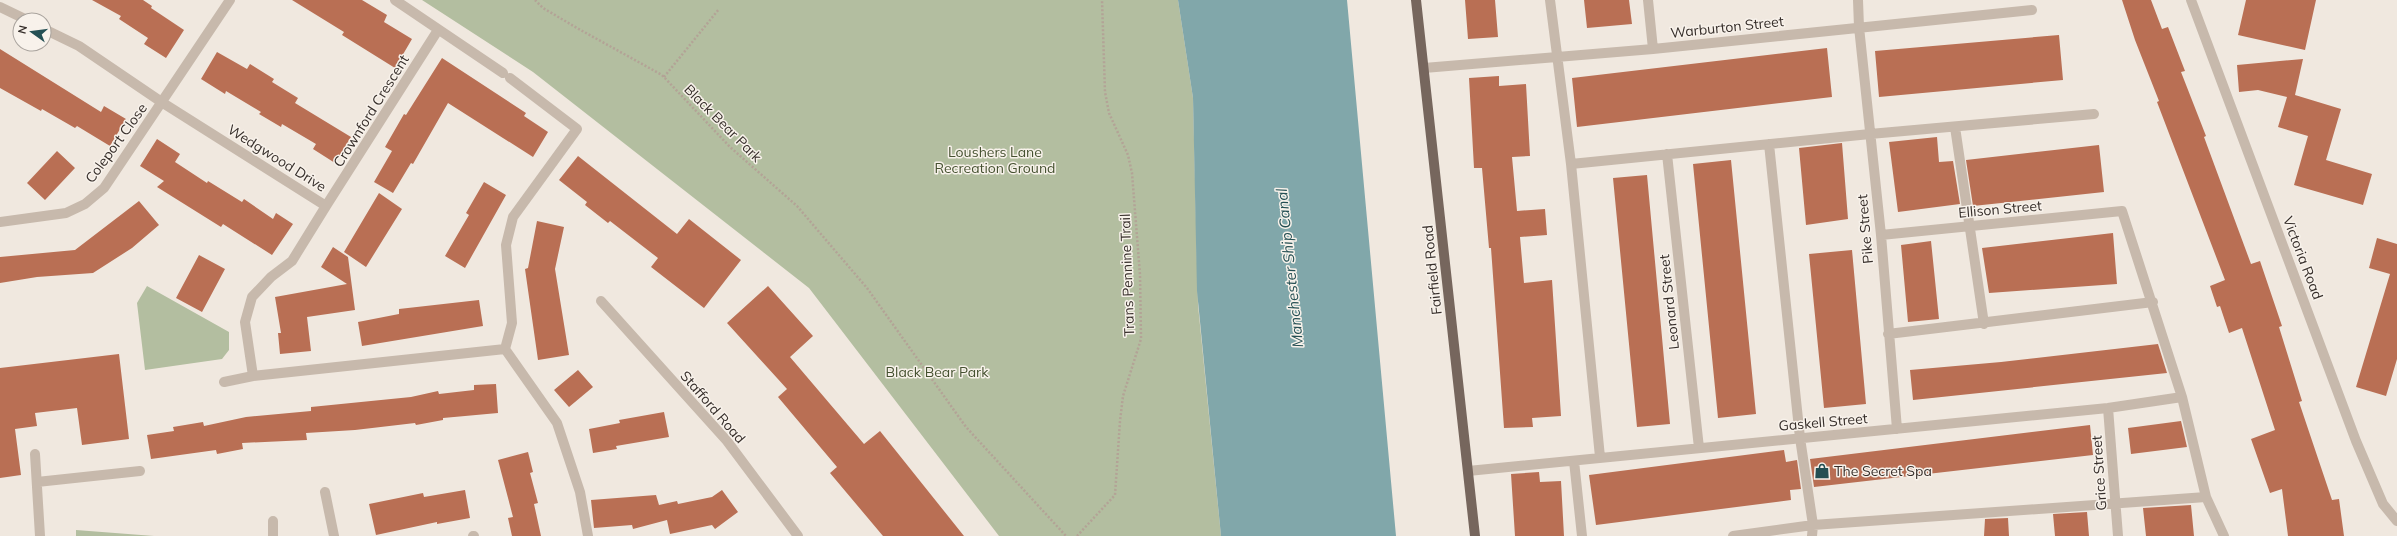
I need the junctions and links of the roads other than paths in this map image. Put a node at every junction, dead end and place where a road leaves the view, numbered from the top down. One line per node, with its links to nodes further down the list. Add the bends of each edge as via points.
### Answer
1 (230, 0): 17 (street, Coleport Close)
2 (395, 0): 12 (street)
3 (1416, 0): 16 (main road, Fairfield Road)
4 (1550, 0): 15 (street)
5 (1648, 0): 14 (street)
6 (1858, 0): 11 (street, Pike Street)
7 (2191, 0): 50 (street, Victoria Road, via 2356,441 2383,504)
8 (0, 7): 10 (street)
9 (2032, 10): 11 (street, Warburton Street)
10 (12, 13)
11 (1859, 27): 14 (street, Warburton Street); 20 (street, Pike Street)
12 (438, 30): 24 (street, Crownford Crescent); 32 (street, via 577,129 513,217 506,245 512,323)
13 (52, 33): 17 (street, Wedgwood Drive, via 79,46)
14 (1653, 49): 15 (street, Warburton Street)
15 (1556, 57): 16 (street, Warburton Street); 23 (street)
16 (1424, 68): 44 (main road, Fairfield Road)
17 (163, 103): 24 (street, Wedgwood Drive); 25 (street, Coleport Close, via 104,188 85,204 66,213)
18 (2094, 114): 19 (street)
19 (1955, 127): 20 (street); 26 (street)
20 (1870, 134): 21 (street); 27 (street, Pike Street)
21 (1769, 144): 22 (street); 38 (street)
22 (1667, 154): 23 (street); 39 (street, Leonard Street)
23 (1571, 164): 41 (street)
24 (326, 206): 33 (street, Wedgwood Drive, via 292,261 271,277 252,297 245,322)
25 (0, 222)
26 (1970, 226): 27 (street, Ellison Street); 29 (street, Ellison Street, via 2122,211); 30 (street)
27 (1880, 234): 31 (street, Pike Street)
28 (601, 302): 56 (street, Stafford Road, via 727,441)
29 (2153, 302): 30 (street); 35 (street)
30 (1984, 324): 31 (street)
31 (1888, 334): 37 (street, Pike Street)
32 (505, 349): 33 (street); 55 (street, via 557,423 580,492)
33 (252, 376): 34 (street)
34 (224, 382)
35 (2182, 397): 36 (street, Gaskell Street); 47 (street)
36 (2108, 408): 37 (street, Gaskell Street); 48 (street, Grice Street)
37 (1897, 429): 38 (street, Gaskell Street)
38 (1800, 438): 39 (street, Gaskell Street); 51 (street)
39 (1699, 448): 41 (street, Gaskell Street)
40 (35, 454): 45 (street)
41 (1600, 457): 42 (street, Gaskell Street)
42 (1574, 461): 44 (street, Gaskell Street); 58 (street)
43 (140, 471): 45 (street)
44 (1468, 471): 57 (main road, Fairfield Road)
45 (37, 482): 52 (street)
46 (325, 492): 54 (street)
47 (2206, 497): 48 (street); 62 (street)
48 (2116, 503): 51 (street); 61 (street, Grice Street)
49 (273, 521): 53 (street)
50 (2397, 521)
51 (1813, 525): 59 (street); 60 (street)
52 (40, 536)
53 (274, 536)
54 (334, 536)
55 (588, 536)
56 (798, 536)
57 (1475, 536)
58 (1582, 536)
59 (1733, 536)
60 (1812, 536)
61 (2118, 536)
62 (2224, 536)

